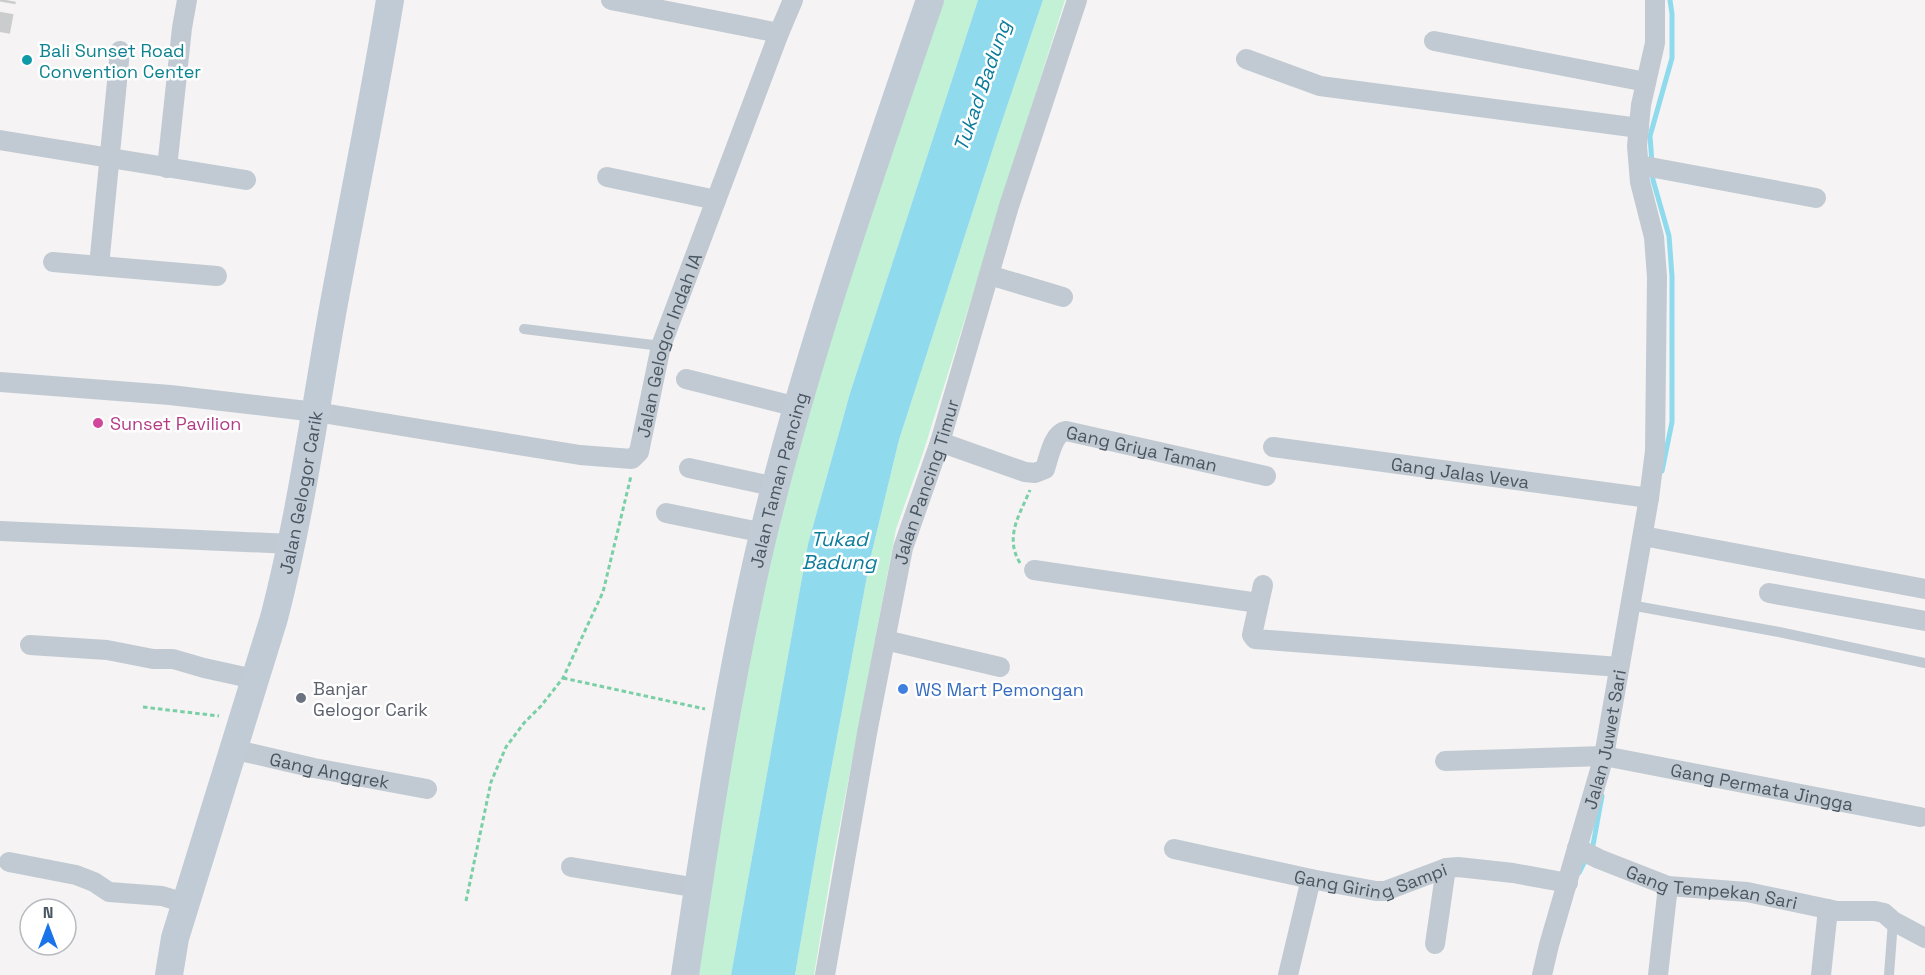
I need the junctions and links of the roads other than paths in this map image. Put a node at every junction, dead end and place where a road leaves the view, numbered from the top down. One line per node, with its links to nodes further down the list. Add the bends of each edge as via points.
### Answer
1 (187, 0): 17 (street)
2 (390, 0): 32 (street, Jalan Gelogor Carik)
3 (611, 0): 8 (street)
4 (793, 0): 8 (street, Jalan Gelogor Indah IA)
5 (930, 0): 31 (street, Jalan Taman Pancing, via 847,244)
6 (1077, 0): 24 (street, Jalan Pancing Timur)
7 (1654, 0): 12 (street, Jalan Juwet Sari, via 1655,43)
8 (779, 33): 21 (street, Jalan Gelogor Indah IA)
9 (1434, 41): 12 (street)
10 (120, 51): 15 (street)
11 (1246, 59): 13 (street, via 1320,86)
12 (1646, 82): 13 (street, Jalan Juwet Sari)
13 (1639, 128): 16 (street, Jalan Juwet Sari, via 1637,146)
14 (0, 140): 15 (street)
15 (109, 157): 17 (street); 23 (street)
16 (1645, 166): 20 (street); 38 (street, Jalan Juwet Sari, via 1645,203 1654,237 1657,277 1655,452)
17 (167, 168): 19 (street)
18 (607, 177): 21 (street)
19 (246, 180)
20 (1816, 198)
21 (716, 200): 28 (street, Jalan Gelogor Indah IA)
22 (53, 262): 23 (street)
23 (99, 266): 25 (street)
24 (989, 275): 26 (street); 33 (street, Jalan Pancing Timur)
25 (217, 276)
26 (1063, 297)
27 (524, 330): 28 (lane)
28 (661, 346): 32 (street, Jalan Gelogor Indah IA, via 639,452 629,460)
29 (686, 379): 31 (street)
30 (0, 382): 32 (street, Jalan Gelogor Indah IA, via 170,395)
31 (797, 407): 37 (street, Jalan Taman Pancing)
32 (316, 412): 43 (street, Jalan Gelogor Carik)
33 (940, 442): 36 (street, Gang Griya Taman, via 1035,473 1045,469 1056,437 1066,431); 51 (street, Jalan Pancing Timur, via 903,548)
34 (1273, 447): 38 (street, Gang Jalas Veva)
35 (689, 468): 37 (street)
36 (1266, 476)
37 (776, 487): 41 (street, Jalan Taman Pancing)
38 (1649, 498): 42 (street, Jalan Juwet Sari)
39 (666, 513): 41 (street)
40 (0, 531): 43 (street)
41 (764, 533): 70 (street, Jalan Taman Pancing, via 727,714)
42 (1647, 536): 45 (street); 49 (street, Jalan Juwet Sari)
43 (292, 544): 56 (street, Jalan Gelogor Carik)
44 (1034, 570): 55 (street, via 1261,594 1252,635 1255,639)
45 (1829, 571): 46 (street); 48 (street)
46 (1925, 589)
47 (1769, 593): 48 (street)
48 (1823, 602): 50 (street)
49 (1634, 605): 53 (lane); 55 (street, Jalan Juwet Sari)
50 (1925, 621)
51 (885, 640): 54 (street); 78 (street, Jalan Pancing Timur)
52 (30, 645): 56 (street, via 173,659)
53 (1925, 663)
54 (1000, 667)
55 (1619, 667): 58 (street, Jalan Juwet Sari)
56 (254, 679): 57 (street, Jalan Gelogor Carik)
57 (232, 749): 60 (street, Gang Anggrek); 71 (street, Jalan Gelogor Carik)
58 (1608, 757): 59 (street, Gang Permata Jingga); 61 (street, Gang Permata Jingga); 63 (street, Jalan Juwet Sari)
59 (1445, 761)
60 (427, 789)
61 (1920, 817)
62 (1174, 849): 67 (street, Gang Giring Sampi)
63 (1587, 853): 68 (street, Jalan Juwet Sari); 69 (street, Gang Tempekan Sari)
64 (9, 862): 71 (street, via 76,875 109,892 162,896)
65 (571, 867): 70 (street)
66 (1446, 868): 67 (street, Gang Giring Sampi, via 1385,891); 68 (street, Gang Giring Sampi, via 1514,873); 75 (street)
67 (1311, 879): 79 (street)
68 (1568, 883): 80 (street, Jalan Juwet Sari)
69 (1668, 886): 72 (street, Gang Tempekan Sari, via 1747,892); 81 (street)
70 (698, 888): 77 (street, Jalan Taman Pancing)
71 (185, 903): 76 (street, Jalan Gelogor Carik)
72 (1828, 909): 73 (street, Gang Tempekan Sari, via 1875,911); 82 (street)
73 (1893, 921): 74 (street, Gang Tempekan Sari); 83 (lane)
74 (1925, 938)
75 (1435, 944)
76 (169, 975)
77 (685, 975)
78 (825, 975)
79 (1288, 975)
80 (1542, 975)
81 (1658, 975)
82 (1821, 975)
83 (1889, 975)

